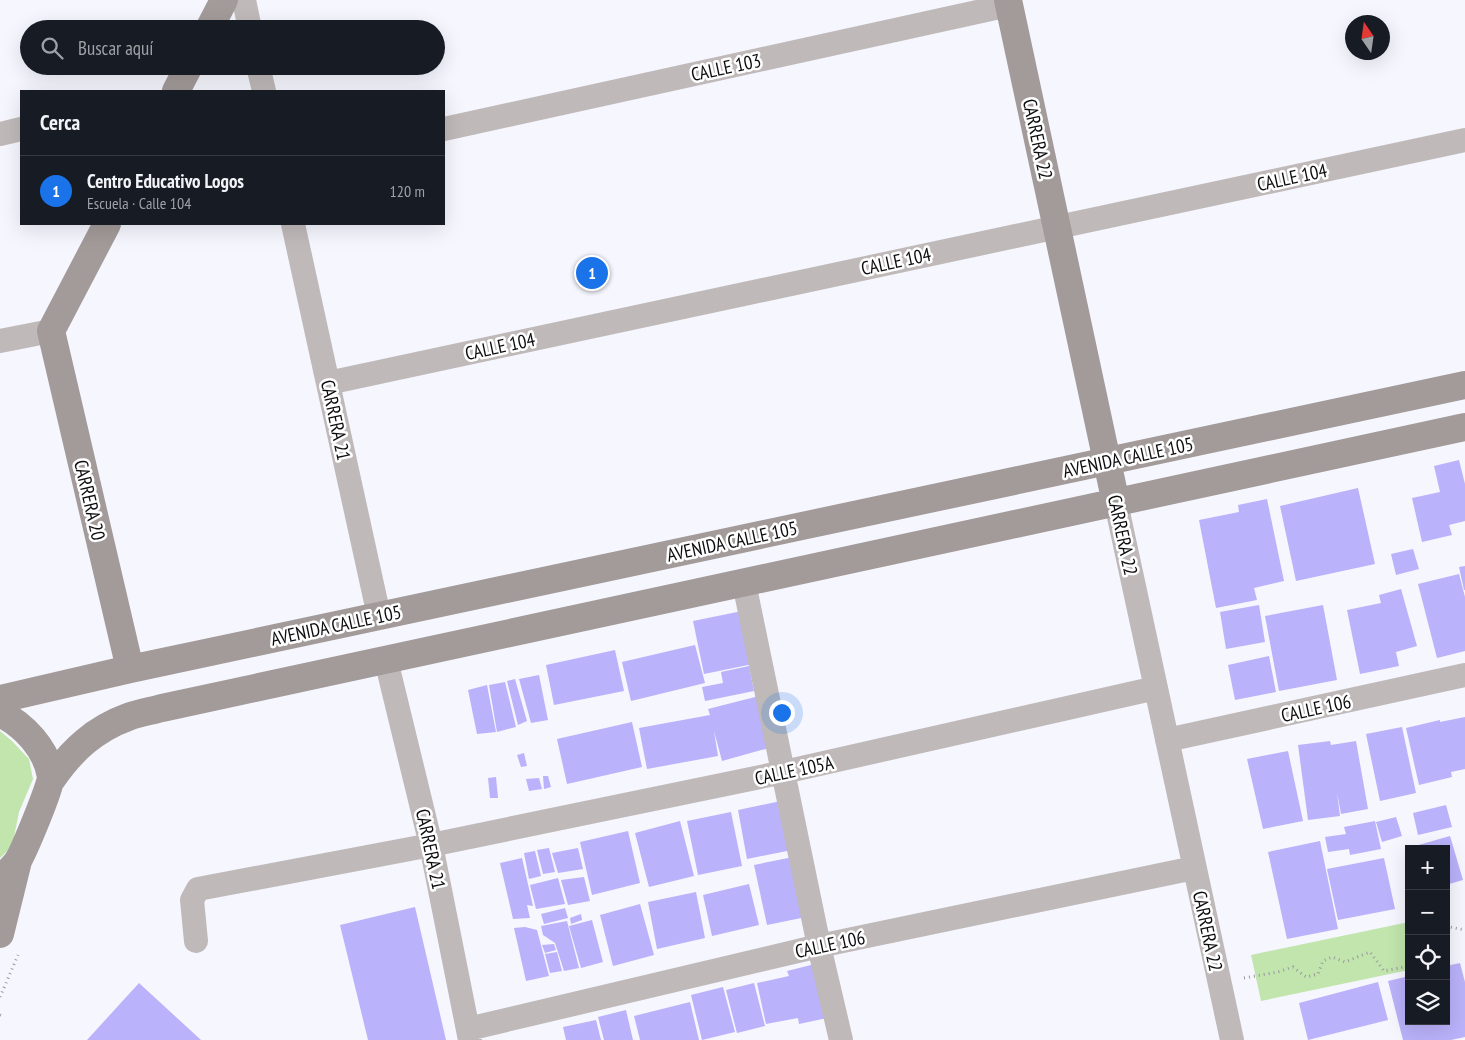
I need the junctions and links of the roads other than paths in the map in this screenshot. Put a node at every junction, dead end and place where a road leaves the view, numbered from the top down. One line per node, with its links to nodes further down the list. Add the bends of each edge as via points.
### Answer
1 (224, 0): 4 (main road)
2 (244, 0): 5 (street)
3 (1009, 3): 11 (street, CALLE 103); 16 (main road, CARRERA 22)
4 (214, 20)
5 (248, 20)
6 (185, 75): 8 (main road)
7 (260, 75): 9 (street)
8 (177, 90)
9 (264, 90)
10 (20, 129): 12 (street)
11 (445, 129)
12 (0, 134)
13 (1465, 140): 16 (street, CALLE 104)
14 (106, 225): 17 (main road)
15 (293, 225): 19 (street, CARRERA 21)
16 (1057, 227): 19 (street, CALLE 104); 22 (main road, CARRERA 22)
17 (51, 331): 18 (street); 27 (main road, CARRERA 20)
18 (0, 341)
19 (328, 383): 25 (street, CARRERA 21)
20 (1465, 385): 22 (main road, AVENIDA CALLE 105)
21 (1465, 427): 23 (main road)
22 (1107, 461): 23 (main road, CARRERA 22); 25 (main road, AVENIDA CALLE 105)
23 (1116, 503): 24 (main road); 29 (street, CARRERA 22)
24 (744, 583): 26 (main road); 33 (street)
25 (379, 616): 27 (main road, AVENIDA CALLE 105)
26 (386, 660): 34 (main road, via 129,716 104,727 80,745); 35 (street, CARRERA 21)
27 (130, 669): 30 (main road, AVENIDA CALLE 105)
28 (1465, 675): 32 (street, CALLE 106)
29 (1156, 688): 32 (street, CARRERA 22); 33 (street, CALLE 105A)
30 (0, 699)
31 (0, 713): 34 (main road, via 25,730 37,744)
32 (1167, 740): 36 (street, CARRERA 22)
33 (784, 772): 35 (street, CALLE 105A); 40 (street)
34 (52, 779): 37 (main road, via 27,842)
35 (431, 845): 38 (street, CALLE 105A, via 198,889 192,900); 41 (street, CARRERA 21)
36 (1194, 868): 40 (street, CALLE 106); 42 (street, CARRERA 22, via 1219,984)
37 (9, 869): 39 (main road)
38 (196, 941)
39 (10, 943)
40 (819, 946): 41 (street, CALLE 106); 43 (street)
41 (469, 1035)
42 (1225, 1039)
43 (841, 1040)

